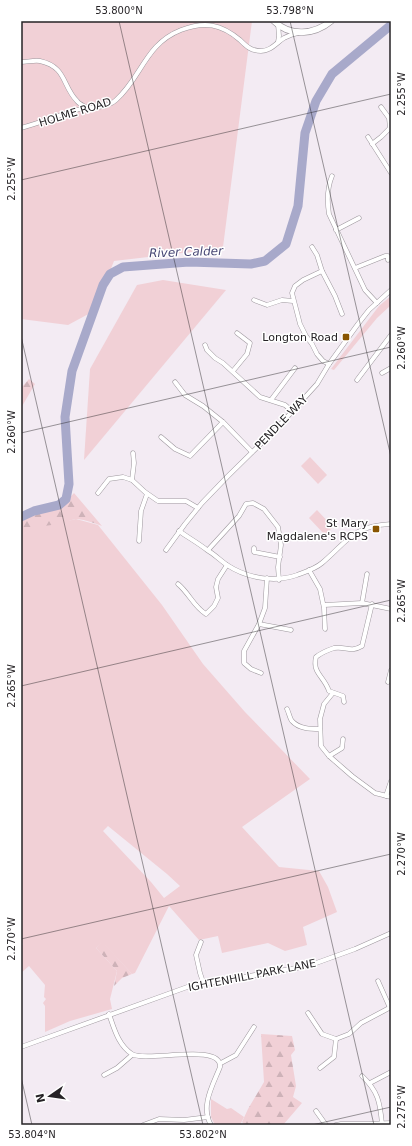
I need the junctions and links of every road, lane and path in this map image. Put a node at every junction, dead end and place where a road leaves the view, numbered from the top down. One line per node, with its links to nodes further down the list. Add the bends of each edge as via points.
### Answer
1 (331, 21): 3 (main road, via 312,31)
2 (276, 23): 3 (main road); 4 (street, via 279,30)
3 (300, 32): 4 (street, HOLME ROAD)
4 (278, 42): 7 (street, HOLME ROAD, via 261,52 249,49 219,26 202,25 186,28 160,42 115,101)
5 (21, 62): 7 (street, via 39,61 56,67 77,102)
6 (381, 107): 10 (street, via 389,118 390,128)
7 (87, 108): 8 (street, HOLME ROAD)
8 (21, 128)
9 (368, 137): 10 (street)
10 (372, 144): 11 (street)
11 (391, 173)
12 (332, 176): 14 (street, via 327,203 328,214)
13 (359, 218): 14 (street)
14 (336, 230): 17 (street)
15 (312, 247): 18 (street)
16 (388, 260): 17 (street, via 388,256 385,256)
17 (355, 268): 22 (street, via 365,290)
18 (322, 271): 21 (street, via 295,286 292,293); 23 (street)
19 (391, 290): 22 (street, PENDLE WAY)
20 (254, 300): 21 (street, via 267,305 282,300)
21 (293, 301): 27 (street, via 306,336 317,354)
22 (377, 303): 27 (street, PENDLE WAY)
23 (342, 314)
24 (237, 333): 30 (street, via 250,343 247,354)
25 (391, 336): 32 (street)
26 (205, 345): 30 (street, via 215,358)
27 (329, 364): 35 (street, PENDLE WAY, via 317,384)
28 (295, 368): 34 (street)
29 (391, 368): 31 (street)
30 (233, 371): 34 (street, via 260,396)
31 (382, 373)
32 (356, 380)
33 (175, 382): 36 (street, via 185,395)
34 (271, 400): 35 (street)
35 (292, 411): 38 (street, PENDLE WAY)
36 (224, 424): 37 (street, via 190,456 175,449); 38 (street)
37 (161, 437)
38 (252, 452): 43 (street, PENDLE WAY)
39 (133, 453): 40 (street)
40 (132, 480): 41 (street, via 123,477 109,479); 42 (street)
41 (98, 493)
42 (147, 494): 43 (street, via 158,501 186,501); 46 (street, via 141,511)
43 (198, 508): 45 (street, PENDLE WAY)
44 (391, 524): 52 (street, via 373,526 356,532 321,564)
45 (179, 531): 48 (street, PENDLE WAY); 49 (street)
46 (139, 541)
47 (254, 548): 50 (street, via 254,552)
48 (166, 550)
49 (208, 550): 50 (street, via 239,516 246,504 253,503 264,508 278,527); 51 (street)
50 (280, 557): 55 (street)
51 (227, 565): 54 (street, via 255,577); 56 (street, via 216,586 218,598 206,614 199,610 186,590)
52 (309, 570): 55 (street); 59 (street, via 320,589)
53 (367, 574): 57 (street)
54 (267, 578): 55 (street); 61 (street, via 265,608)
55 (278, 580)
56 (178, 584)
57 (362, 603): 58 (street); 59 (street)
58 (372, 604): 60 (street); 67 (street, via 362,646 355,650 335,648 316,657 316,672)
59 (324, 605): 62 (street)
60 (391, 609)
61 (259, 624): 63 (street); 64 (street, via 244,651 244,663)
62 (325, 629)
63 (291, 630)
64 (261, 673)
65 (391, 673): 66 (street)
66 (388, 682)
67 (333, 693): 68 (street, via 343,696); 70 (street, via 324,704)
68 (344, 702)
69 (287, 709): 70 (street, via 292,721 300,726)
70 (320, 729): 72 (street, via 321,746)
71 (343, 739): 72 (street, via 342,748)
72 (329, 756): 74 (street, via 375,793)
73 (391, 781): 74 (street)
74 (389, 796)
75 (391, 933): 78 (street, IGHTENHILL PARK LANE, via 308,966)
76 (201, 942): 78 (street, via 196,955)
77 (378, 981): 79 (street)
78 (203, 982): 81 (street, IGHTENHILL PARK LANE)
79 (390, 1008): 83 (street, via 361,1023 349,1034)
80 (308, 1013): 83 (street, via 322,1034)
81 (109, 1014): 84 (street, IGHTENHILL PARK LANE); 85 (street, via 116,1034)
82 (254, 1027): 86 (street, via 236,1055)
83 (336, 1039): 87 (street, via 334,1057)
84 (21, 1047)
85 (132, 1055): 86 (street, via 210,1055); 89 (street)
86 (221, 1063): 93 (street, via 208,1100)
87 (320, 1068)
88 (391, 1072): 91 (street)
89 (104, 1075)
90 (362, 1076): 91 (street)
91 (370, 1083): 96 (street, via 377,1095)
92 (316, 1111): 99 (street)
93 (208, 1117): 97 (street, via 184,1120 159,1119); 98 (street)
94 (391, 1123): 96 (street)
95 (356, 1124): 96 (street); 100 (street)
96 (382, 1124)
97 (143, 1125)
98 (211, 1125)
99 (326, 1125)
100 (336, 1125)

